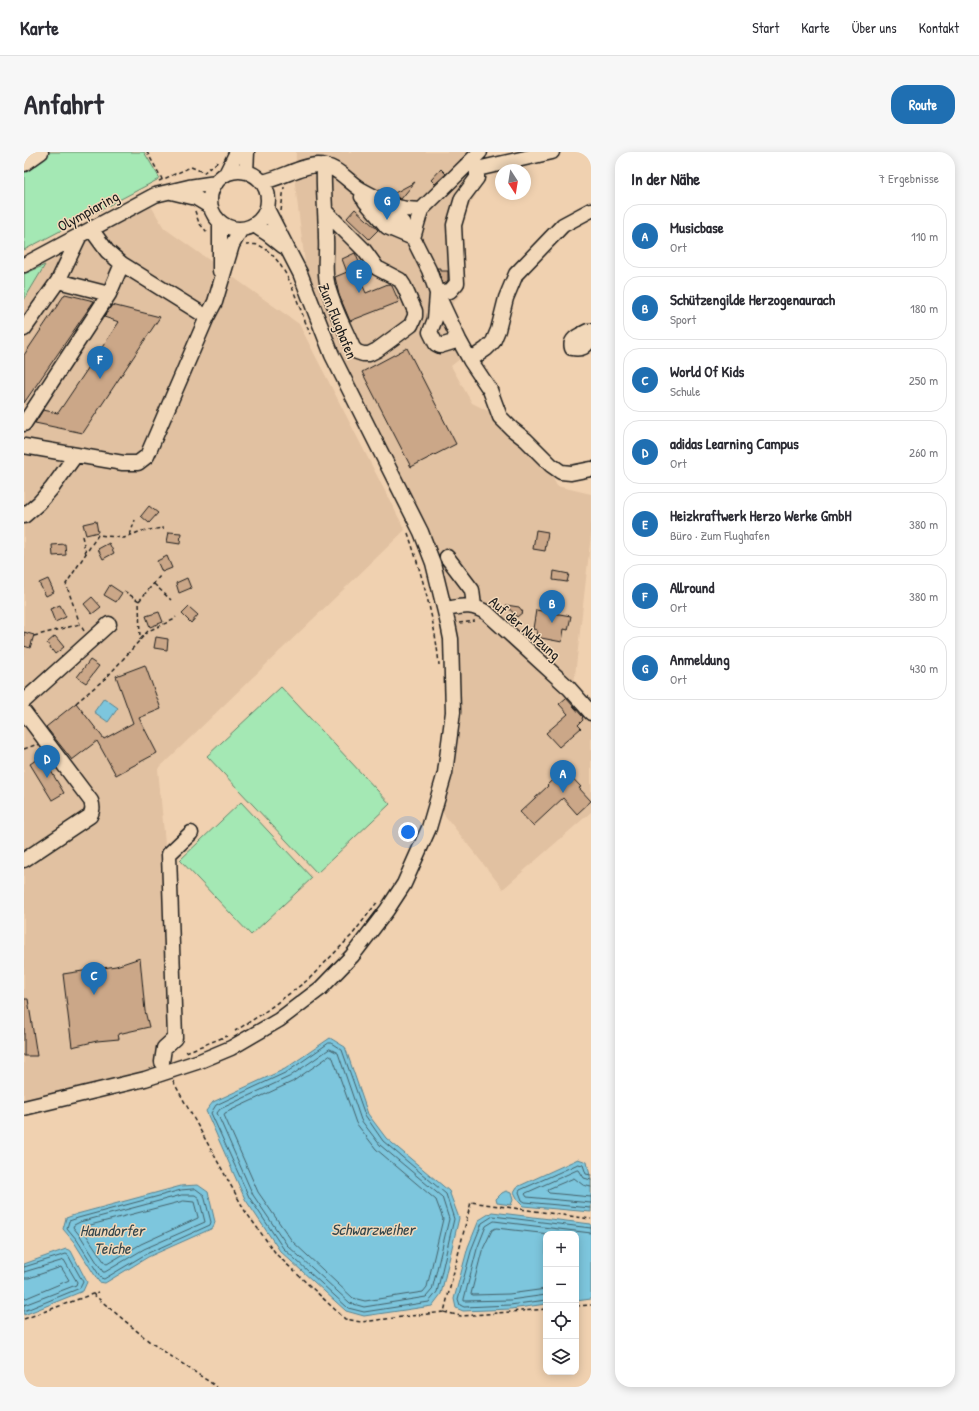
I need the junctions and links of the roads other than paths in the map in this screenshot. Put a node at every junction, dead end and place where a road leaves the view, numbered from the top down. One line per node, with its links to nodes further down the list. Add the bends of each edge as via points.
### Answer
1 (237, 152): 8 (street)
2 (247, 152): 7 (street)
3 (552, 152): 4 (street)
4 (476, 161): 15 (street); 28 (street, via 477,178 462,198 454,225 457,283 450,290)
5 (324, 166): 6 (street); 12 (street, via 344,175); 17 (street)
6 (301, 169): 9 (street); 13 (street)
7 (246, 172): 8 (street); 9 (street)
8 (226, 174): 10 (street)
9 (262, 182): 13 (street)
10 (216, 183): 11 (street, Olympiaring); 14 (street, via 210,199)
11 (169, 191): 14 (street, via 196,198); 21 (street, Olympiaring, via 139,202)
12 (361, 193): 15 (street, via 402,208); 22 (street, via 387,227)
13 (268, 203): 19 (street, via 260,221); 23 (street, Zum Flughafen)
14 (211, 207): 18 (street)
15 (421, 210): 22 (street)
16 (591, 210): 35 (street, via 563,225 516,274 493,342)
17 (325, 211): 17 (street, via 326,272 329,292 353,348 357,352 369,354 407,329 414,321 415,310 400,280 377,268 364,250)
18 (220, 222): 20 (street); 27 (street)
19 (254, 225): 20 (street); 23 (street, Zum Flughafen)
20 (241, 230): 27 (street, via 232,245)
21 (86, 232): 24 (street); 25 (street, Olympiaring); 26 (street)
22 (413, 238): 28 (street)
23 (288, 250): 43 (street, Zum Flughafen, via 308,292 332,355 421,532 433,563)
24 (122, 264): 29 (street); 30 (street)
25 (24, 265)
26 (58, 281): 29 (street); 31 (street)
27 (220, 284): 30 (street)
28 (437, 293): 33 (street); 33 (street, via 435,319 430,332 436,344 440,346 453,342)
29 (109, 294): 36 (street)
30 (207, 318): 38 (street, via 147,456 138,463 131,464)
31 (24, 329)
32 (591, 331): 34 (street, via 574,339 572,348 586,346)
33 (456, 335): 35 (street)
34 (591, 339)
35 (470, 360): 39 (street, via 490,390 500,417 551,466 561,472 571,473)
36 (24, 424)
37 (24, 446): 38 (street)
38 (75, 456): 40 (street, via 52,488)
39 (591, 469)
40 (24, 516)
41 (447, 557): 42 (street, via 472,590)
42 (474, 606): 43 (street, Auf der Nutzung); 47 (street, Auf der Nutzung, via 487,613 569,688)
43 (445, 609): 50 (street, Zum Flughafen, via 451,639 453,712 445,773 429,828 404,884 352,956 320,988 280,1020 231,1048)
44 (109, 624): 45 (street)
45 (24, 701)
46 (24, 712): 49 (street, via 93,806 90,816)
47 (591, 713)
48 (191, 833): 50 (street, via 170,854 175,1038 164,1048)
49 (24, 860)
50 (165, 1067): 51 (street, Zum Flughafen, via 145,1079)
51 (24, 1108)

